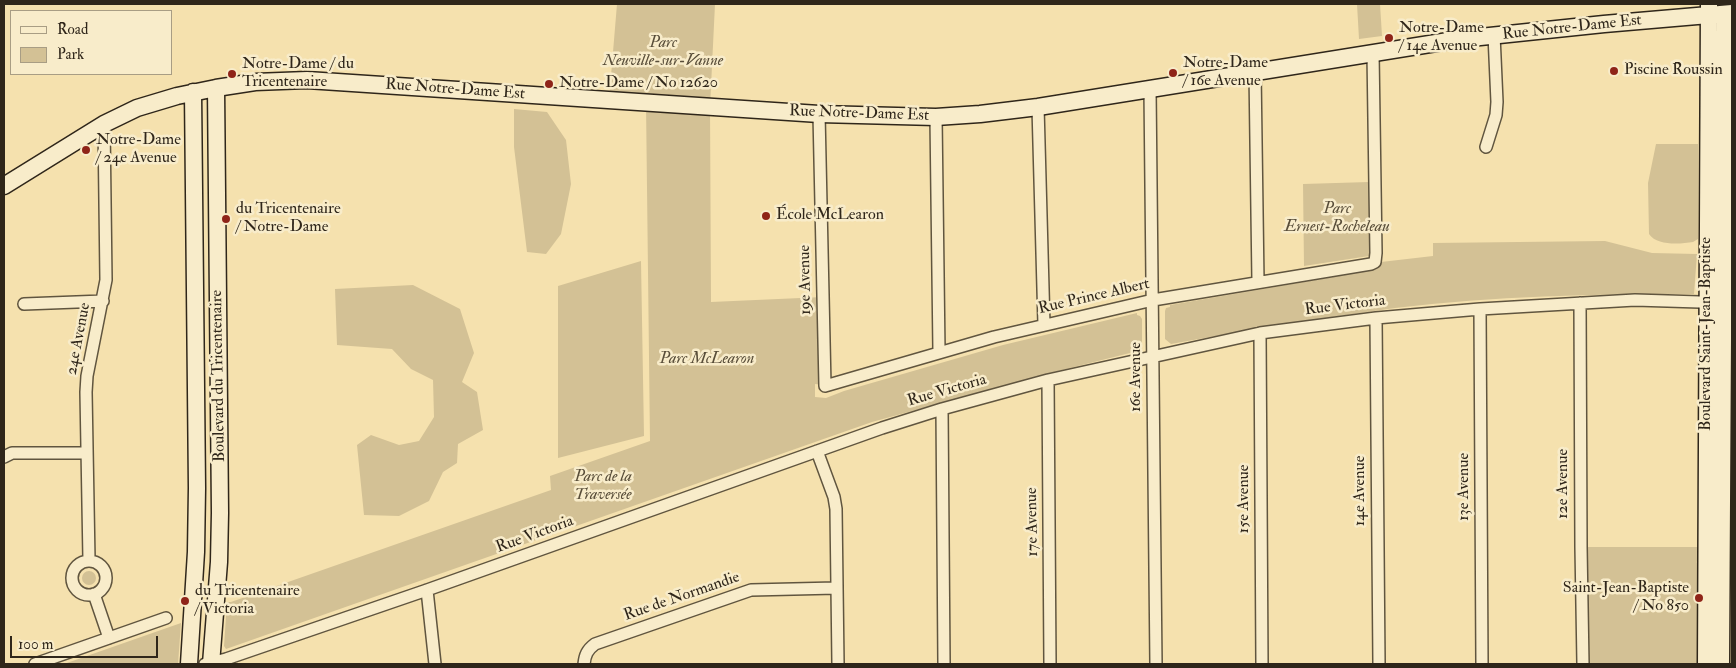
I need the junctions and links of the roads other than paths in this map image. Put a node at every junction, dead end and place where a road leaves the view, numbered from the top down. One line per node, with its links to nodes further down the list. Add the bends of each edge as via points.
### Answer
1 (1719, 11): 2 (main road, Rue Notre-Dame Est); 13 (main road, Boulevard Saint-Jean-Baptiste)
2 (1494, 35): 3 (main road, Rue Notre-Dame Est); 12 (street, via 1497,102)
3 (1373, 53): 4 (main road, Rue Notre-Dame Est); 17 (street, Rue Prince Albert, via 1375,262 1367,266)
4 (1256, 71): 6 (main road, Rue Notre-Dame Est); 17 (street)
5 (216, 88): 7 (main road, Rue Notre-Dame Est); 9 (main road, Rue Notre-Dame Est, via 255,82 307,80); 32 (main road, Boulevard du Tricentenaire)
6 (1150, 89): 8 (main road, Rue Notre-Dame Est); 19 (street, 16e Avenue)
7 (193, 92): 11 (main road, Rue Notre-Dame Est, via 137,108); 33 (main road, Boulevard du Tricentenaire)
8 (1038, 107): 10 (main road, Rue Notre-Dame Est); 25 (street)
9 (819, 114): 10 (main road, Rue Notre-Dame Est); 30 (street, 19e Avenue)
10 (936, 117): 27 (street)
11 (104, 124): 14 (main road, Rue Notre-Dame Est); 18 (street, 24e Avenue, via 106,280)
12 (1486, 147)
13 (1716, 148): 15 (main road, Boulevard Saint-Jean-Baptiste); 16 (main road, Boulevard Saint-Jean-Baptiste)
14 (4, 186)
15 (1707, 250): 16 (street); 20 (main road, Boulevard Saint-Jean-Baptiste)
16 (1728, 250): 20 (main road, Boulevard Saint-Jean-Baptiste)
17 (1258, 282): 19 (street, Rue Prince Albert)
18 (103, 300): 22 (street); 36 (street, 24e Avenue, via 87,376)
19 (1153, 300): 25 (street, Rue Prince Albert); 28 (street, 16e Avenue)
20 (1721, 302): 21 (street, Rue Victoria, via 1635,300); 34 (main road, Boulevard Saint-Jean-Baptiste)
21 (1580, 303): 23 (street, Rue Victoria); 57 (street, 12e Avenue)
22 (24, 304)
23 (1480, 309): 24 (street, Rue Victoria); 56 (street, 13e Avenue)
24 (1376, 318): 26 (street, Rue Victoria); 55 (street, 14e Avenue)
25 (1044, 326): 27 (street, Rue Prince Albert)
26 (1260, 333): 28 (street, Rue Victoria); 54 (street, 15e Avenue)
27 (940, 352): 30 (street, Rue Prince Albert)
28 (1152, 356): 29 (street, Rue Victoria); 53 (street, 16e Avenue)
29 (1048, 380): 31 (street, Rue Victoria); 52 (street, 17e Avenue)
30 (826, 386)
31 (942, 409): 35 (street, Rue Victoria); 51 (street)
32 (220, 423): 33 (main road); 47 (main road, Boulevard du Tricentenaire, via 219,562)
33 (197, 424): 46 (main road, Boulevard du Tricentenaire, via 196,536)
34 (1720, 447): 38 (main road, Boulevard Saint-Jean-Baptiste)
35 (817, 451): 40 (street, via 836,509); 41 (street, Rue Victoria)
36 (86, 452): 37 (street, via 12,453); 39 (street, 24e Avenue)
37 (4, 457)
38 (1714, 510): 58 (main road, Boulevard Saint-Jean-Baptiste); 59 (main road, Boulevard Saint-Jean-Baptiste)
39 (89, 560): 42 (street, via 99,564 105,572 103,588); 42 (street, via 78,564 72,581 82,594)
40 (836, 588): 49 (street, Rue de Normandie, via 751,590 595,644 589,648); 50 (street)
41 (427, 590): 47 (street, Rue Victoria); 48 (street)
42 (94, 594): 44 (street)
43 (166, 618): 44 (street)
44 (109, 638): 45 (street)
45 (35, 664)
46 (189, 664)
47 (209, 664)
48 (435, 664)
49 (584, 664)
50 (838, 664)
51 (944, 664)
52 (1050, 664)
53 (1156, 664)
54 (1262, 664)
55 (1379, 664)
56 (1482, 664)
57 (1583, 664)
58 (1706, 664)
59 (1721, 664)

